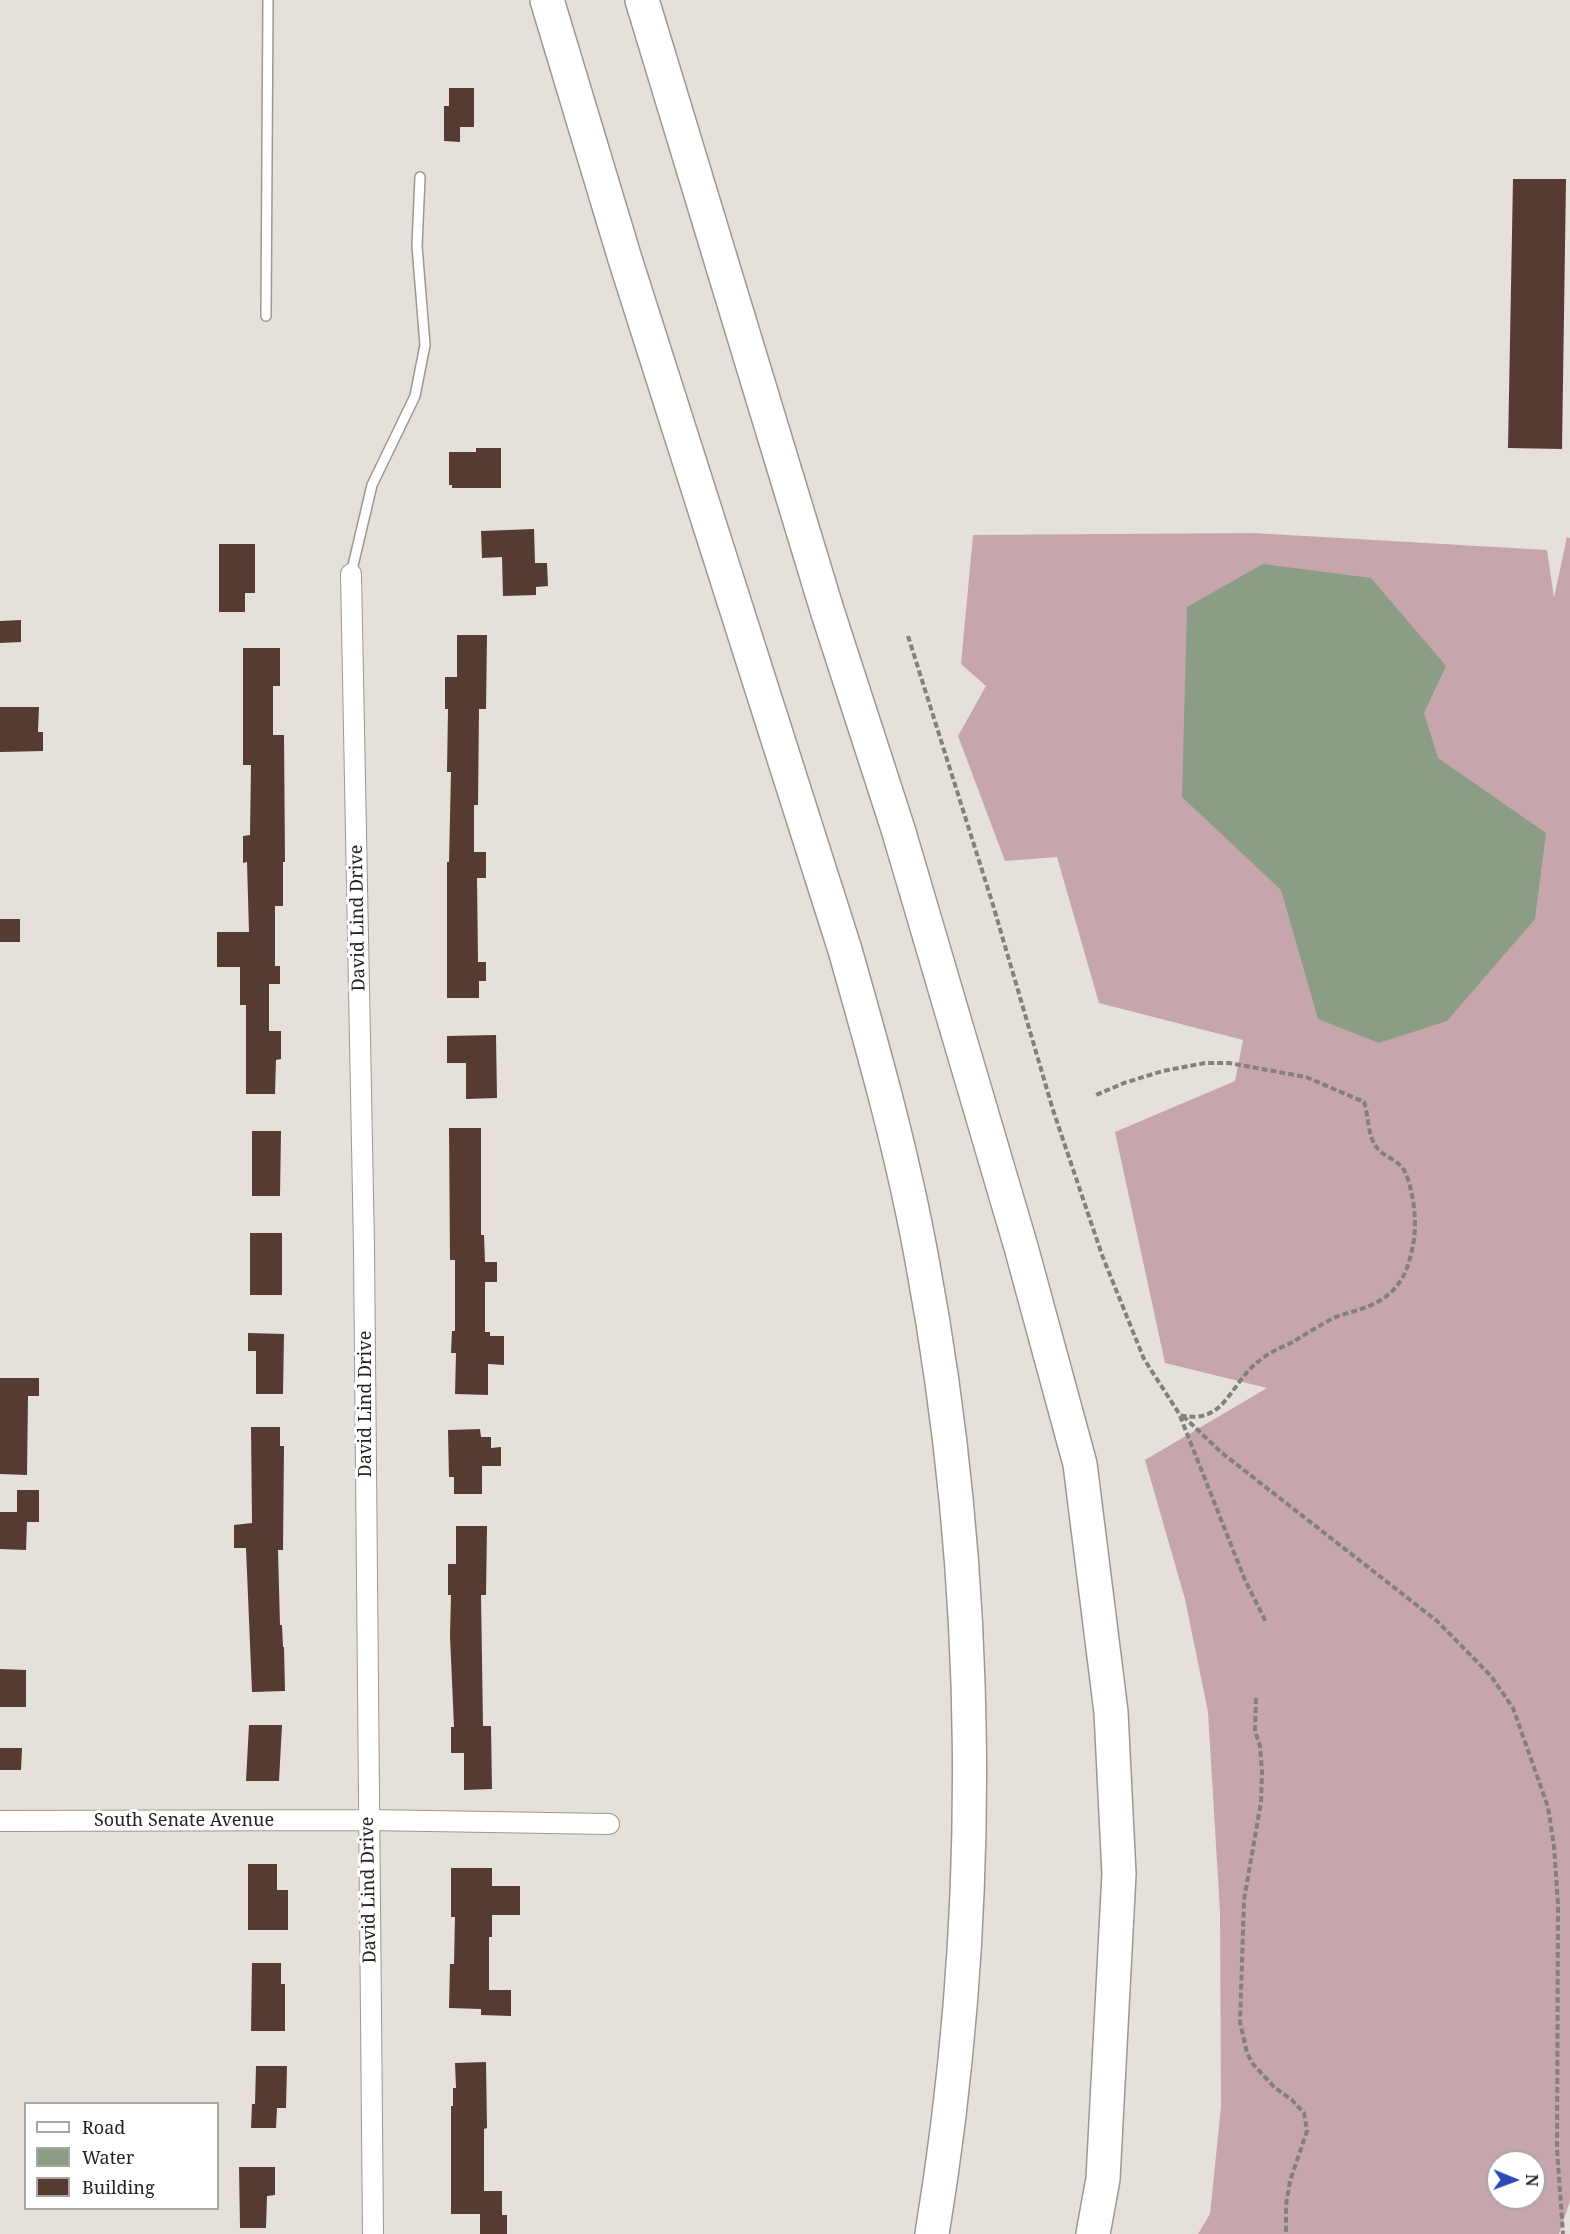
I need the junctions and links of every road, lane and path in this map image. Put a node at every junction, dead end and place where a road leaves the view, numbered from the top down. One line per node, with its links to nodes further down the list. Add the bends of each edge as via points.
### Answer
1 (268, 0): 5 (lane)
2 (547, 0): 16 (highway, via 625,259 845,950 885,1097 922,1260 953,1479 963,1589 970,1770 967,1913 957,2043)
3 (642, 0): 17 (highway, via 820,587 898,829 1021,1246 1080,1464 1111,1712 1119,1874 1103,2179)
4 (420, 177): 6 (lane, via 417,246 425,345 415,396 372,485)
5 (266, 316)
6 (351, 574): 12 (street, David Lind Drive, via 364,1248)
7 (908, 636): 9 (path, via 1053,1110 1102,1255 1144,1359)
8 (1096, 1095): 9 (path, via 1163,1071 1205,1063 1229,1063 1306,1077 1364,1101 1371,1139 1378,1150 1405,1171 1413,1201 1416,1227 1412,1253 1393,1292 1335,1318 1261,1359 1210,1415)
9 (1181, 1415): 10 (path, via 1245,1580); 19 (path, via 1222,1453 1437,1621 1491,1676 1513,1708 1548,1807 1554,1846 1558,1904 1557,2149)
10 (1266, 1622)
11 (1256, 1698): 18 (path, via 1261,1802 1244,1900 1240,2022 1253,2064 1304,2113 1307,2131 1290,2181)
12 (368, 1820): 13 (street, South Senate Avenue); 14 (street, South Senate Avenue); 15 (street, David Lind Drive)
13 (0, 1821)
14 (609, 1824)
15 (373, 2234)
16 (932, 2234)
17 (1093, 2234)
18 (1286, 2234)
19 (1563, 2234)

